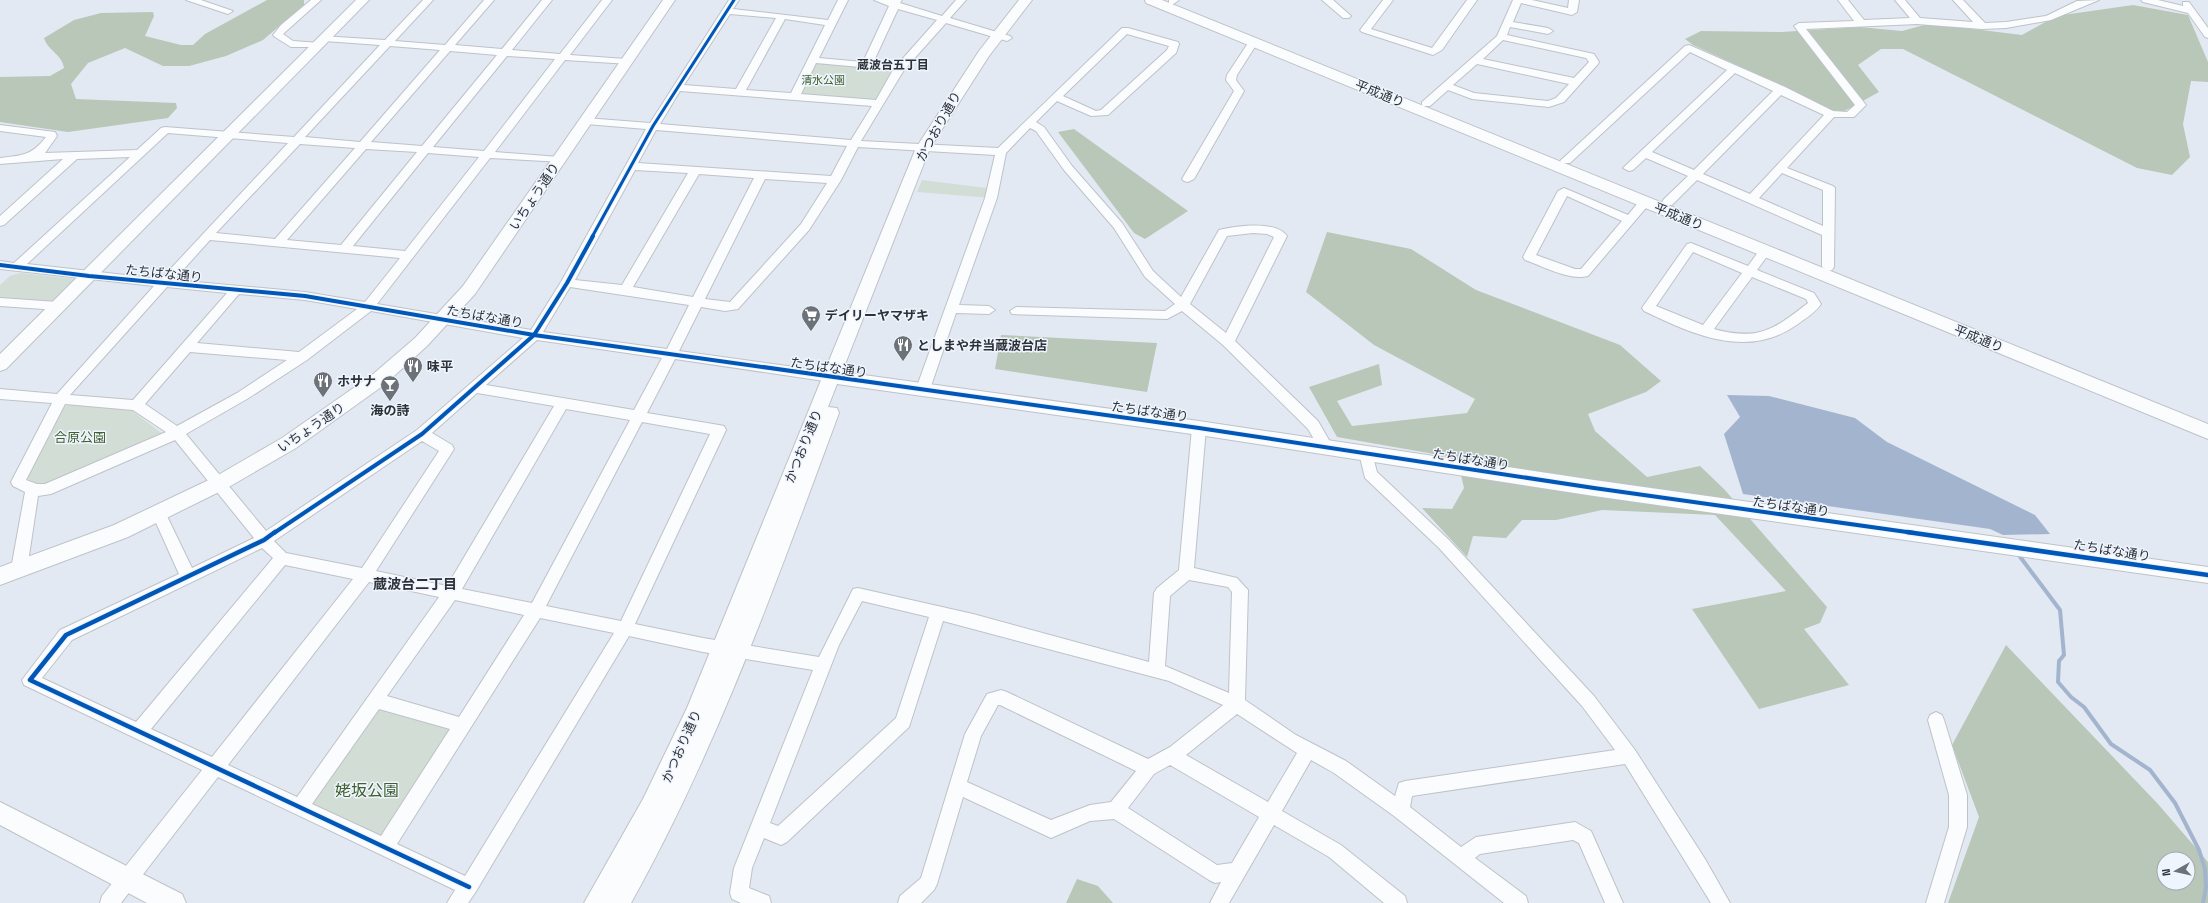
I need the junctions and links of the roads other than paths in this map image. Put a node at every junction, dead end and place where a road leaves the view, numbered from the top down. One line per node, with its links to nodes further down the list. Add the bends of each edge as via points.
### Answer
1 (191, 0): 29 (street)
2 (316, 0): 43 (street, via 278,35 291,44)
3 (363, 0): 43 (street)
4 (428, 0): 45 (street)
5 (489, 0): 46 (street)
6 (546, 0): 47 (street)
7 (607, 0): 48 (street)
8 (669, 0): 51 (street, いちょう通り)
9 (843, 0): 35 (street)
10 (879, 0): 27 (street)
11 (961, 0): 33 (street)
12 (1026, 0): 41 (street, かつおり通り)
13 (1038, 0): 41 (street, かつおり通り)
14 (1151, 0): 44 (street, 平成通り)
15 (1327, 0): 32 (street)
16 (1388, 0): 17 (street, via 1364,30 1433,52)
17 (1472, 0)
18 (1519, 0): 19 (street, via 1572,12); 36 (street)
19 (1574, 0)
20 (1843, 0): 37 (street)
21 (1900, 0): 34 (street)
22 (1958, 0): 38 (street)
23 (2094, 0): 38 (street, via 2080,3 2048,18)
24 (2146, 0): 30 (street)
25 (2183, 0): 30 (street)
26 (1171, 1): 63 (street, 平成通り)
27 (896, 2): 33 (street); 52 (street)
28 (730, 6): 31 (street); 57 (street)
29 (228, 11)
30 (2191, 11): 40 (street)
31 (782, 16): 35 (street); 59 (street)
32 (1346, 16)
33 (945, 19): 41 (street); 53 (street)
34 (1917, 21): 37 (street); 38 (street)
35 (831, 23): 49 (street)
36 (1507, 24): 39 (street); 42 (street)
37 (1862, 24): 64 (street, via 1799,26 1861,106 1850,115)
38 (1982, 26)
39 (1548, 32)
40 (2208, 35)
41 (1002, 36): 73 (street, かつおり通り, via 950,102)
42 (1501, 37): 50 (street); 55 (street, via 1590,56 1594,62)
43 (321, 42): 45 (street); 69 (street)
44 (1253, 42): 90 (street, via 1232,75 1231,80 1239,91); 93 (street, 平成通り)
45 (388, 43): 46 (street); 70 (street)
46 (446, 49): 47 (street); 72 (street)
47 (503, 53): 48 (street); 74 (street)
48 (563, 58): 51 (street); 78 (street)
49 (811, 60): 52 (street); 60 (street)
50 (1475, 60): 55 (street); 56 (street)
51 (626, 62): 65 (street, いちょう通り)
52 (867, 65): 53 (street)
53 (900, 68): 62 (street)
54 (1735, 68): 58 (street); 77 (street); 83 (street, via 1689,48)
55 (1576, 82): 56 (street, via 1560,100 1549,104 1472,96)
56 (1446, 86): 63 (street)
57 (677, 88): 59 (street); 67 (street)
58 (1781, 89): 64 (street); 89 (street)
59 (739, 92): 60 (street)
60 (794, 97): 62 (street)
61 (1057, 97): 61 (street, via 1126,30 1174,44 1172,51 1104,113 1095,114); 66 (street)
62 (880, 103): 71 (street)
63 (1426, 104): 83 (street, 平成通り)
64 (1831, 114): 86 (street)
65 (586, 121): 67 (street); 81 (street, いちょう通り)
66 (1030, 123): 75 (street); 114 (street, via 1040,129 1068,168 1118,226 1149,274)
67 (653, 126): 71 (street); 84 (street)
68 (0, 128): 80 (street, via 51,134 48,143)
69 (227, 135): 70 (street); 76 (street, via 164,130); 106 (street)
70 (297, 141): 72 (street); 98 (street)
71 (855, 142): 73 (street); 91 (street)
72 (362, 146): 74 (street); 99 (street)
73 (930, 148): 75 (street); 128 (street, かつおり通り)
74 (425, 150): 78 (street); 100 (street)
75 (1001, 152): 117 (street, via 991,198)
76 (140, 153): 79 (street); 103 (street)
77 (1645, 153): 85 (street); 89 (street)
78 (488, 154): 81 (street); 102 (street)
79 (73, 156): 80 (street); 96 (street)
80 (32, 157): 82 (street)
81 (559, 160): 120 (street, いちょう通り, via 482,272)
82 (0, 161)
83 (1566, 161): 94 (street, 平成通り)
84 (632, 166): 87 (street); 109 (street)
85 (1629, 168)
86 (1781, 169): 92 (street); 97 (street, via 1829,188)
87 (696, 170): 88 (street); 111 (street)
88 (761, 175): 91 (street); 113 (street)
89 (1696, 175): 92 (street); 94 (street)
90 (1188, 179)
91 (836, 180): 113 (street, via 805,227 734,306)
92 (1752, 199): 97 (street)
93 (1645, 202): 95 (street); 101 (street, 平成通り)
94 (1668, 202): 104 (street, 平成通り)
95 (1630, 220): 95 (street, via 1584,273 1574,273 1529,258 1564,191)
96 (0, 222)
97 (1829, 233): 104 (street)
98 (207, 236): 99 (street); 108 (street)
99 (278, 243): 100 (street)
100 (344, 249): 102 (street)
101 (1765, 251): 105 (street); 138 (street, 平成通り)
102 (409, 255): 116 (street)
103 (9, 266): 106 (street, たちばな通り); 107 (street)
104 (1828, 267): 136 (street, 平成通り)
105 (1750, 272): 121 (street); 121 (street, via 1810,296 1815,304 1780,330 1761,338 1738,339); 121 (street, via 1691,247 1648,308 1674,321)
106 (89, 276): 108 (street, たちばな通り); 115 (street)
107 (0, 277)
108 (163, 283): 110 (street, たちばな通り); 132 (street)
109 (567, 283): 111 (street); 122 (street)
110 (236, 290): 116 (street, たちばな通り, via 305,296); 124 (street)
111 (625, 290): 113 (street)
112 (0, 302): 115 (street)
113 (698, 302): 125 (street)
114 (1183, 305): 119 (street, via 1167,316); 123 (street); 123 (street, via 1223,234 1248,230 1275,231 1281,236)
115 (58, 306): 127 (street)
116 (368, 307): 120 (street, たちばな通り); 126 (street)
117 (950, 309): 118 (street); 130 (street)
118 (989, 310)
119 (1016, 311)
120 (444, 319): 122 (street, たちばな通り); 143 (street, いちょう通り, via 378,380 338,410)
121 (1706, 330)
122 (534, 335): 125 (street, たちばな通り); 129 (street)
123 (1228, 342): 141 (street, via 1313,425)
124 (186, 347): 126 (street); 134 (street)
125 (671, 354): 128 (street, たちばな通り); 135 (street)
126 (302, 357): 139 (street, via 242,396)
127 (0, 365)
128 (837, 378): 130 (street, たちばな通り); 158 (street, かつおり通り)
129 (475, 388): 133 (street); 140 (street)
130 (923, 389): 137 (street, たちばな通り)
131 (0, 394): 132 (street)
132 (60, 399): 134 (street); 144 (street, via 18,482)
133 (562, 404): 135 (street); 154 (street)
134 (136, 405): 139 (street)
135 (638, 416): 155 (street); 157 (street, via 719,430)
136 (2208, 421)
137 (1199, 428): 141 (street, たちばな通り); 149 (street)
138 (2208, 432)
139 (177, 433): 143 (street); 144 (street, via 46,490)
140 (422, 434): 146 (street); 150 (street, via 447,449)
141 (1326, 447): 142 (street, たちばな通り)
142 (1366, 453): 151 (street, たちばな通り); 168 (street, via 1370,474 1444,544 1588,701)
143 (220, 484): 145 (street, いちょう通り); 146 (street)
144 (35, 490): 148 (street, via 31,494)
145 (159, 514): 148 (street, いちょう通り); 153 (street)
146 (264, 540): 147 (street); 153 (street)
147 (282, 558): 150 (street); 165 (street)
148 (19, 569): 152 (street, いちょう通り)
149 (1186, 572): 160 (street, via 1162,593); 162 (street, via 1232,582 1240,590)
150 (366, 574): 154 (street); 170 (street)
151 (2208, 575)
152 (0, 576)
153 (188, 576): 165 (street, via 66,635 30,680)
154 (451, 593): 155 (street); 161 (street)
155 (536, 610): 157 (street); 164 (street)
156 (938, 613): 159 (street, via 858,594); 160 (street); 177 (street, via 903,722 781,836)
157 (625, 629): 158 (street); 182 (street)
158 (729, 649): 159 (street); 186 (street, かつおり通り, via 698,708 666,781); 187 (street, かつおり通り, via 678,790)
159 (824, 665): 177 (street)
160 (1157, 670): 162 (street, via 1172,674)
161 (374, 700): 164 (street); 172 (street)
162 (1237, 704): 166 (street); 167 (street)
163 (1936, 720): 195 (street, via 1958,794 1958,827)
164 (461, 725): 178 (street)
165 (138, 732): 170 (street)
166 (1308, 750): 174 (street, via 1340,767); 176 (street)
167 (1171, 756): 169 (street); 176 (street)
168 (1629, 756): 174 (street, via 1405,789); 194 (street, via 1699,864)
169 (1148, 768): 171 (street, via 1001,696 993,699 973,734); 173 (street)
170 (215, 769): 172 (street); 181 (street)
171 (957, 786): 173 (street, via 1051,829 1090,813); 189 (street, via 928,884)
172 (299, 808): 178 (street)
173 (1116, 810): 180 (street, via 1215,874)
174 (1400, 810): 179 (street)
175 (0, 813): 181 (street)
176 (1270, 814): 180 (street); 191 (street, via 1334,851)
177 (759, 828): 188 (street, via 743,868 739,893)
178 (384, 848): 182 (street)
179 (1462, 857): 192 (street); 193 (street, via 1476,846 1575,831 1585,837)
180 (1237, 871): 190 (street)
181 (128, 879): 183 (street); 184 (street)
182 (469, 887): 185 (street)
183 (109, 903)
184 (173, 903)
185 (456, 903)
186 (597, 903)
187 (617, 903)
188 (762, 903)
189 (907, 903)
190 (1219, 903)
191 (1398, 903)
192 (1519, 903)
193 (1614, 903)
194 (1721, 903)
195 (1935, 903)

